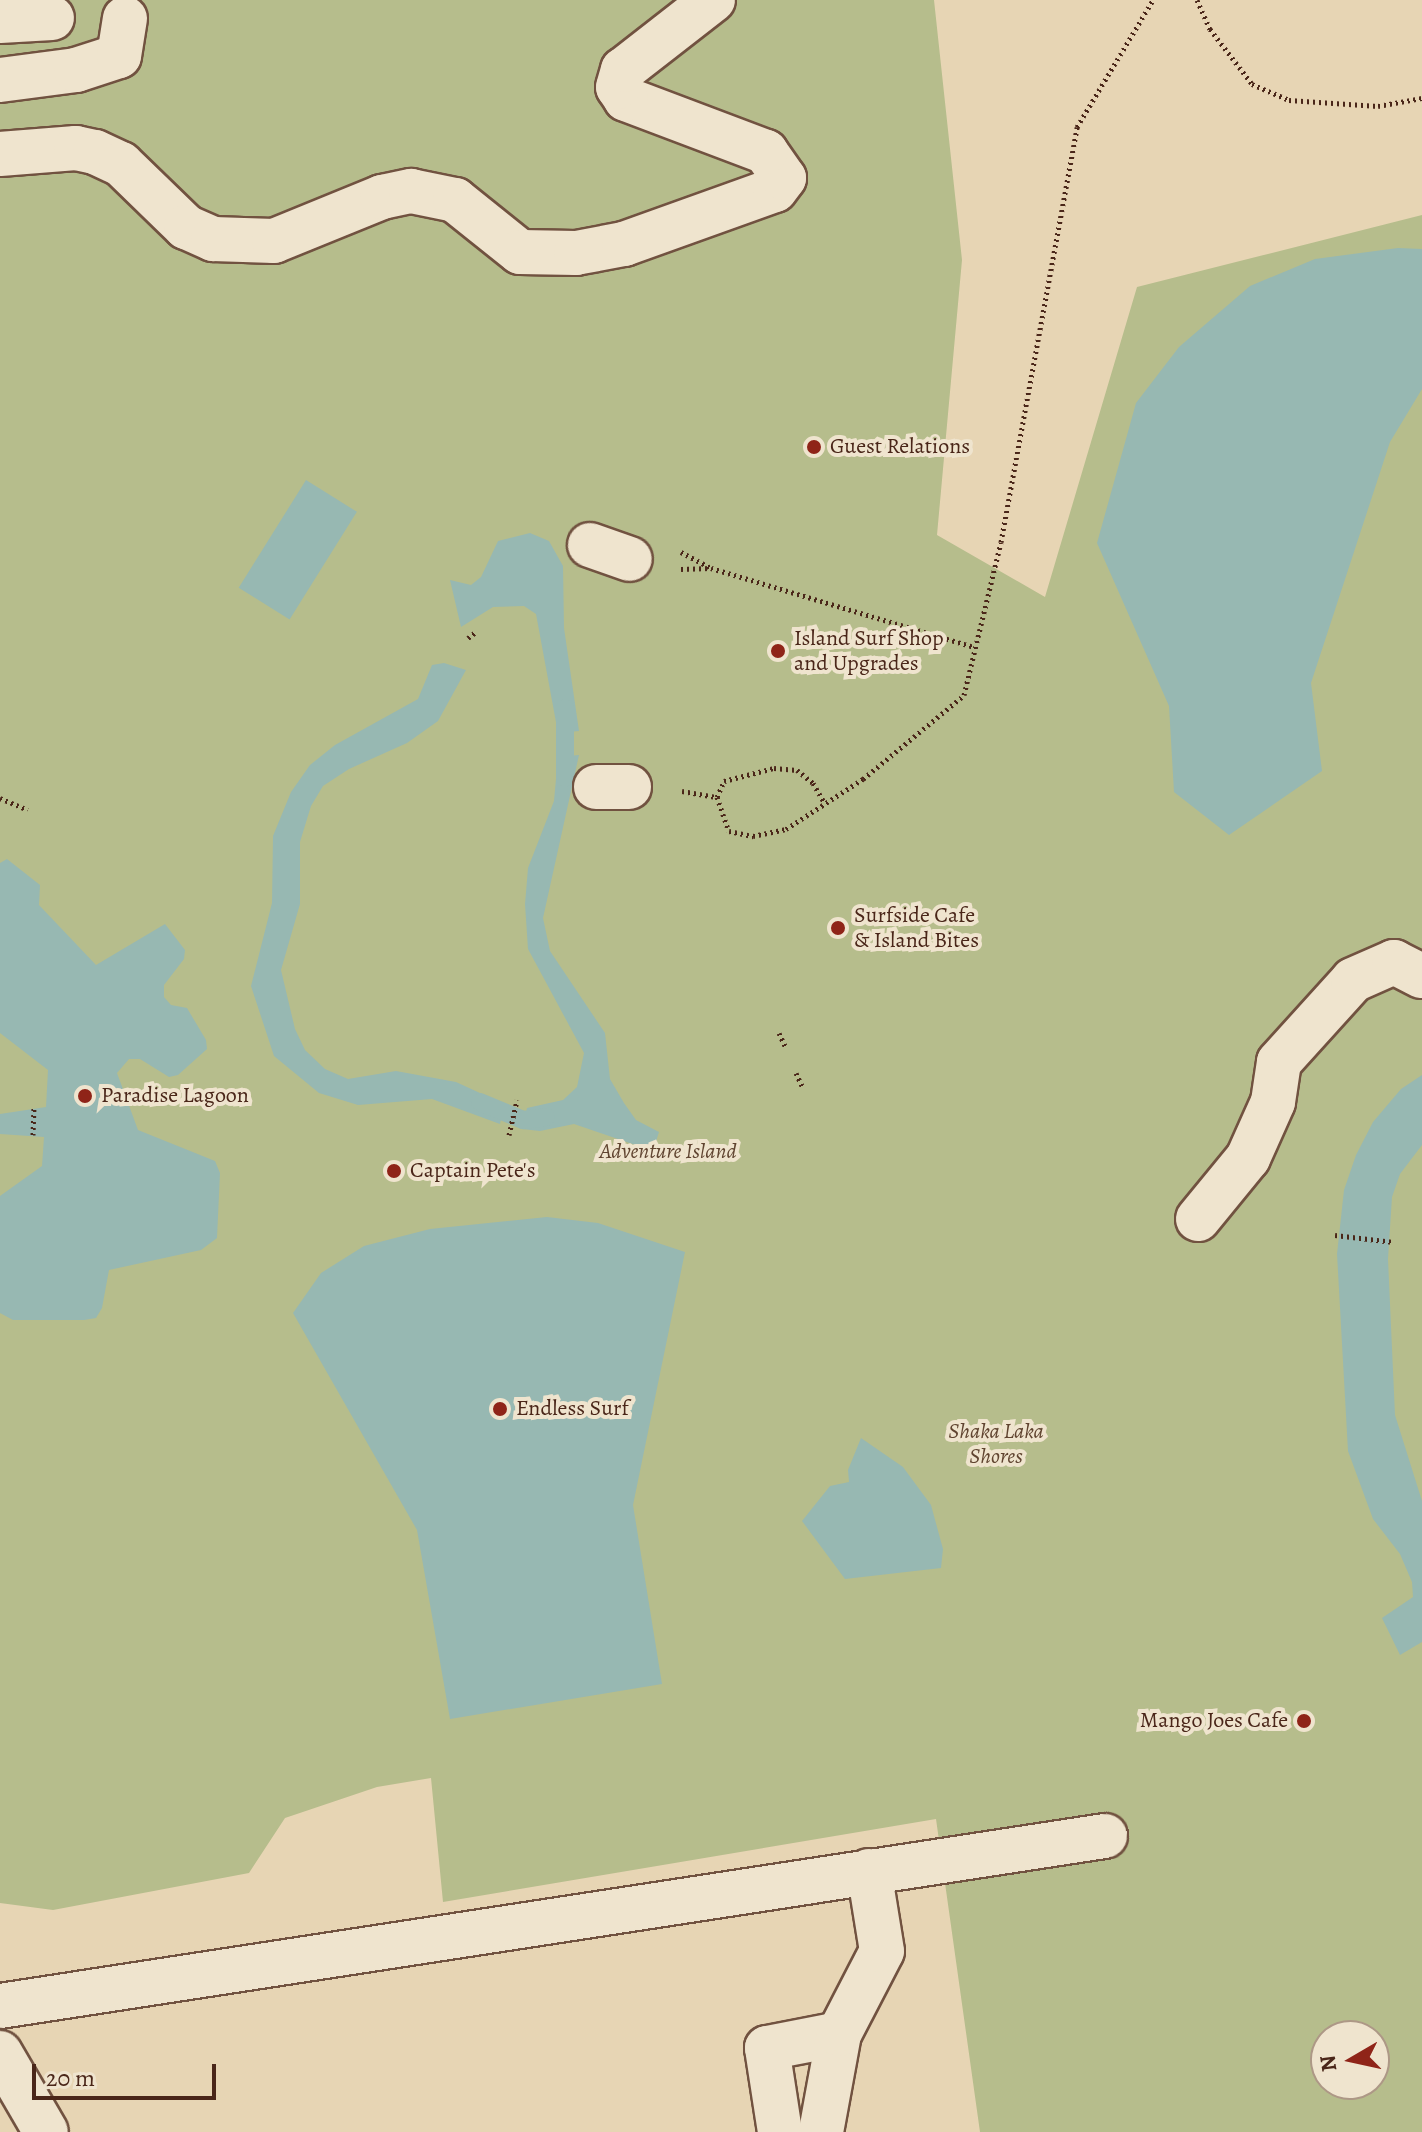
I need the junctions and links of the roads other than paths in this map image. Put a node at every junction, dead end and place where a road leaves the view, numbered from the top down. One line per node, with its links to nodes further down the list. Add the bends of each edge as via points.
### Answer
1 (713, 0): 6 (street, via 623,70 618,87 626,99 766,152 784,178 775,190 624,244 576,253 520,252 455,200 411,191 382,197 274,241 213,239 186,227 121,164 95,152 76,148)
2 (52, 18): 4 (street)
3 (125, 18): 5 (street, via 119,56 76,70)
4 (0, 21)
5 (0, 80)
6 (0, 154)
7 (1422, 976): 8 (street, via 1394,962 1353,980 1279,1062 1273,1102 1248,1158)
8 (1198, 1219)
9 (1105, 1836): 10 (street)
10 (869, 1871): 11 (street); 12 (street, via 882,1951)
11 (0, 2006)
12 (839, 2034): 15 (street, via 767,2048); 16 (street)
13 (0, 2053): 14 (street)
14 (46, 2132)
15 (780, 2132)
16 (821, 2132)

